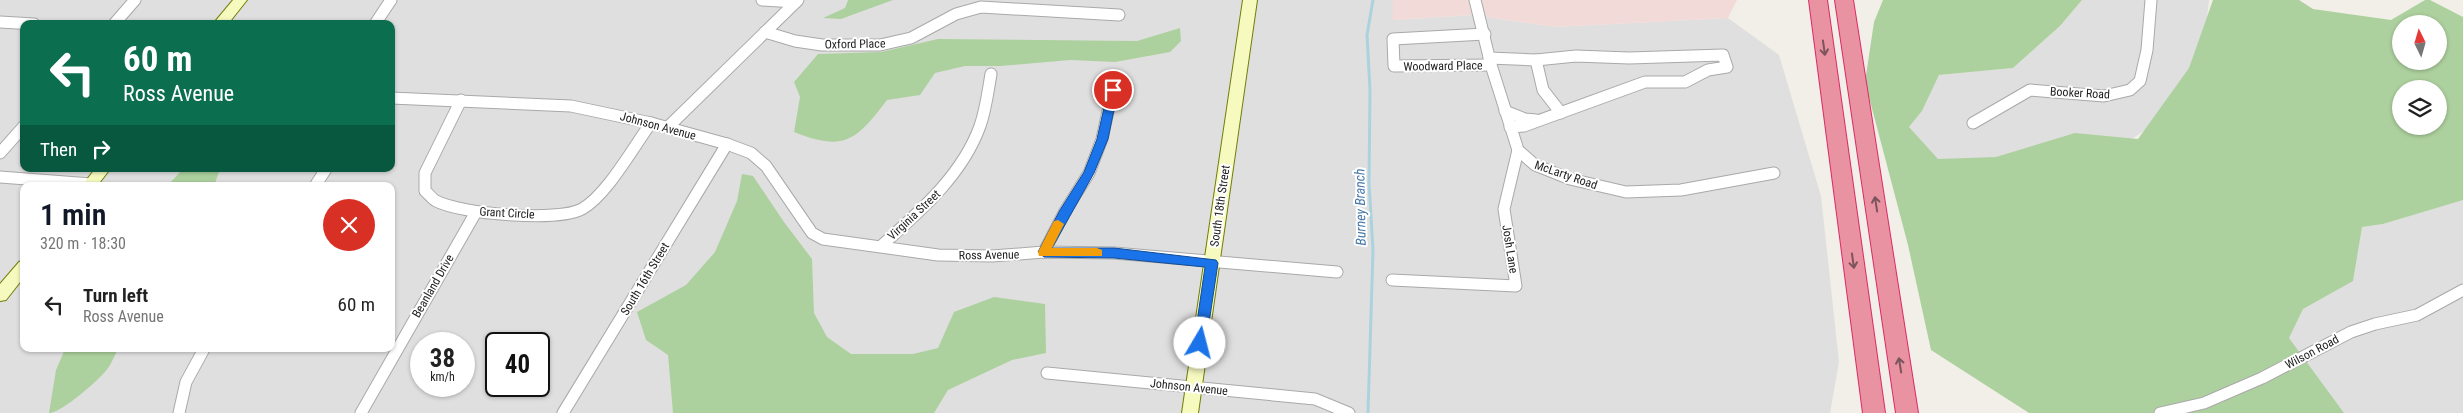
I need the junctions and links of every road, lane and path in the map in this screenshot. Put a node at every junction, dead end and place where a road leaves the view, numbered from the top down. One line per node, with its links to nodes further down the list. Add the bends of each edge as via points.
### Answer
1 (135, 0): 13 (street)
2 (240, 0): 14 (street)
3 (391, 0): 15 (street)
4 (762, 0): 10 (street)
5 (1250, 0): 46 (street, South 18th Street)
6 (1475, 0): 19 (street, McLarty Road)
7 (1844, 0): 22 (highway)
8 (1857, 0): 22 (highway)
9 (2151, 0): 31 (street, Booker Road, via 2148,50 2140,82 2130,90 2104,96 2030,90)
10 (797, 1): 18 (street)
11 (1817, 6): 60 (highway, one-way to 60)
12 (1119, 15): 18 (street, Oxford Place, via 981,7 956,14 911,38 880,45 822,45)
13 (118, 20)
14 (223, 20)
15 (378, 20)
16 (0, 22): 17 (street)
17 (20, 23)
18 (765, 32): 32 (street)
19 (1485, 34): 21 (street, McLarty Road); 21 (street, Woodward Place, via 1393,40 1394,66)
20 (1536, 60): 21 (street); 28 (street, via 1543,90); 28 (street, via 1576,56 1723,55 1727,67 1708,70 1685,82 1645,82)
21 (1490, 62): 27 (street, McLarty Road)
22 (1855, 64): 61 (highway, one-way to 22)
23 (991, 74): 44 (street, Virginia Street, via 977,134 958,166 940,191)
24 (1115, 79): 45 (street, via 1102,139 1089,173)
25 (395, 98): 26 (street, Johnson Avenue)
26 (461, 100): 30 (street, Johnson Avenue, via 571,106); 43 (street, Grant Circle, via 428,165 425,191 436,201)
27 (1505, 110): 29 (street); 33 (street, McLarty Road)
28 (1561, 113): 29 (street)
29 (1536, 120): 33 (street, via 1524,126)
30 (651, 123): 32 (street, Johnson Avenue); 43 (street, Grant Circle, via 603,188 581,210 554,215)
31 (1973, 123)
32 (668, 127): 35 (street, Johnson Avenue)
33 (1510, 127): 36 (street, McLarty Road)
34 (20, 130): 37 (street)
35 (727, 144): 44 (street, Johnson Avenue, via 751,153 766,166 812,234 823,240); 57 (street, South 16th Street)
36 (1518, 150): 39 (street, McLarty Road, via 1536,168 1624,192 1728,183); 49 (street, Josh Lane, via 1504,209 1516,286)
37 (0, 153)
38 (101, 172): 42 (street)
39 (1774, 173)
40 (0, 177): 41 (street)
41 (56, 182)
42 (92, 182)
43 (476, 212): 56 (street, Beanland Drive)
44 (881, 246): 45 (street, Ross Avenue, via 938,255 992,256)
45 (1044, 252): 46 (street, Ross Avenue, via 1114,253)
46 (1212, 263): 48 (street, Ross Avenue); 54 (street, South 18th Street)
47 (20, 271): 51 (street)
48 (1337, 272)
49 (1392, 280)
50 (2463, 290): 62 (street, Wilson Road, via 2417,315 2351,332 2262,378 2204,403)
51 (0, 295)
52 (202, 352): 55 (street, via 186,382)
53 (1047, 373): 54 (street, Johnson Avenue)
54 (1193, 388): 58 (street, South 18th Street); 59 (street, Johnson Avenue, via 1315,399)
55 (179, 413)
56 (361, 413)
57 (563, 413)
58 (1190, 413)
59 (1349, 413)
60 (1874, 413)
61 (1907, 413)
62 (2160, 413)

